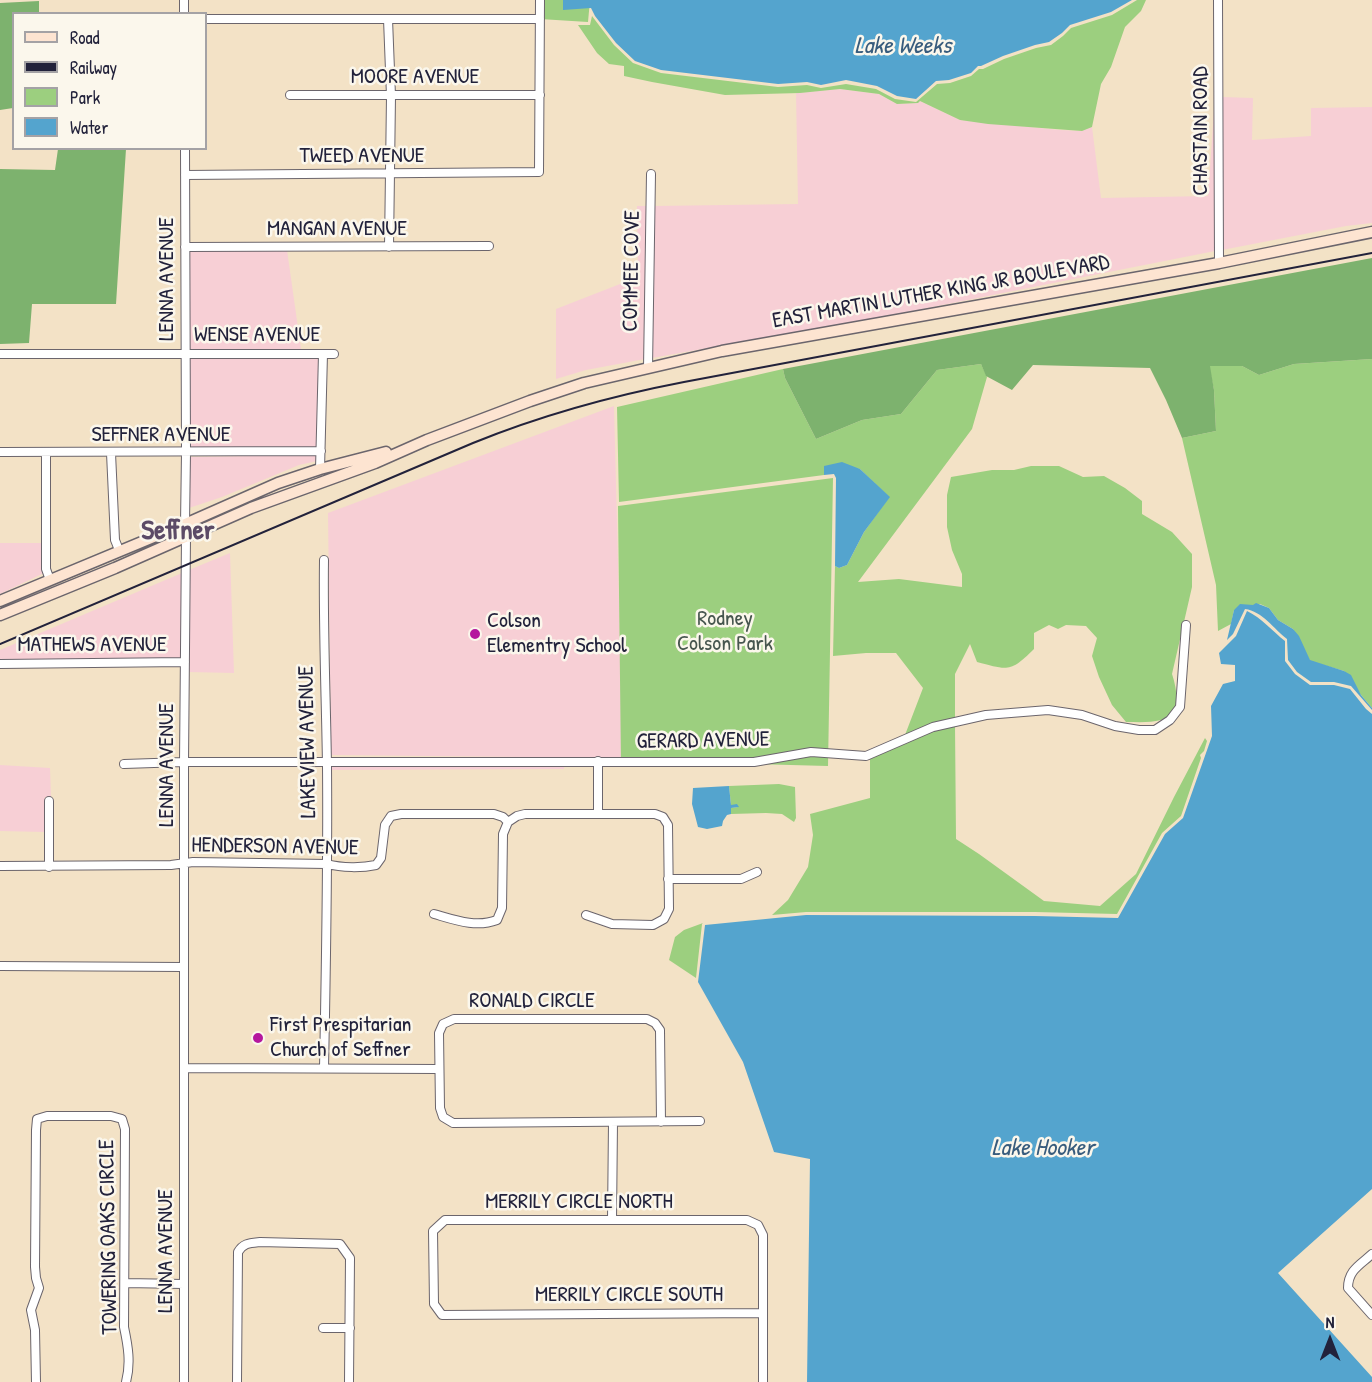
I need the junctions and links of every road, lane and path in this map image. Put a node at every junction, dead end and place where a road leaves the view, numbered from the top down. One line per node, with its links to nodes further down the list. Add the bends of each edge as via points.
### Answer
1 (540, 0): 5 (street)
2 (1218, 0): 17 (street, CHASTAIN ROAD)
3 (207, 19): 4 (street)
4 (388, 19): 5 (street); 8 (street)
5 (540, 19): 7 (street)
6 (290, 95): 8 (street, MOORE AVENUE)
7 (540, 95): 8 (street, MOORE AVENUE); 10 (street, TWEED AVENUE, via 539,172)
8 (391, 96): 10 (street)
9 (185, 150): 12 (street, LENNA AVENUE)
10 (391, 174): 12 (street, TWEED AVENUE); 16 (street)
11 (651, 174): 22 (street, COMMEE COVE)
12 (185, 175): 15 (street, LENNA AVENUE)
13 (1372, 232): 17 (main road, EAST MARTIN LUTHER KING JR BOULEVARD)
14 (489, 246): 16 (street, MANGAN AVENUE)
15 (185, 247): 16 (street, MANGAN AVENUE); 18 (street, LENNA AVENUE)
16 (389, 247)
17 (1219, 263): 22 (main road, EAST MARTIN LUTHER KING JR BOULEVARD, via 722,351)
18 (185, 353): 19 (street, WENSE AVENUE); 20 (street, WENSE AVENUE); 28 (street, LENNA AVENUE)
19 (0, 354)
20 (323, 354): 21 (street, WENSE AVENUE); 24 (street)
21 (334, 354)
22 (648, 368): 23 (main road, EAST MARTIN LUTHER KING JR BOULEVARD, via 584,383)
23 (427, 440): 29 (main road); 31 (main road)
24 (321, 451): 28 (street, SEFFNER AVENUE); 29 (street)
25 (46, 452): 26 (street, SEFFNER AVENUE); 27 (street, SEFFNER AVENUE); 34 (street, via 46,569)
26 (0, 453)
27 (111, 453): 28 (street, SEFFNER AVENUE); 32 (street, via 115,540)
28 (186, 453): 30 (street, LENNA AVENUE)
29 (320, 469): 30 (main road)
30 (185, 524): 31 (street, LENNA AVENUE); 32 (main road)
31 (186, 537): 36 (main road); 38 (street, LENNA AVENUE)
32 (119, 550): 34 (main road)
33 (324, 560): 42 (street, LAKEVIEW AVENUE)
34 (50, 580): 35 (main road)
35 (0, 600)
36 (0, 615)
37 (1186, 625): 40 (street, GERARD AVENUE, via 1180,707 1155,730 1115,726 1082,715 1048,710 986,715 933,727 866,756 811,752 754,762)
38 (185, 662): 39 (street, MATHEWS AVENUE); 41 (street, LENNA AVENUE)
39 (0, 664)
40 (598, 761): 42 (street, GERARD AVENUE); 45 (street)
41 (184, 762): 42 (street, GERARD AVENUE); 43 (street, GERARD AVENUE); 47 (street, LENNA AVENUE)
42 (327, 763): 48 (street, LAKEVIEW AVENUE)
43 (124, 764)
44 (49, 801): 50 (street)
45 (598, 814): 46 (street, via 525,814); 52 (street, via 655,814 663,818 668,825)
46 (508, 822): 48 (street, HENDERSON AVENUE, via 494,814 391,816 385,825 381,858 376,865); 53 (street, via 502,834 502,908 497,920 487,924 464,923)
47 (184, 863): 48 (street, HENDERSON AVENUE); 50 (street, HENDERSON AVENUE); 56 (street, LENNA AVENUE)
48 (327, 864): 58 (street, LAKEVIEW AVENUE)
49 (0, 866): 50 (street, HENDERSON AVENUE)
50 (49, 867)
51 (757, 872): 52 (street, via 741,879)
52 (668, 879): 54 (street, via 669,909 664,919 653,925 612,924)
53 (434, 914)
54 (586, 915)
55 (0, 966): 56 (street)
56 (184, 967): 57 (street, LENNA AVENUE)
57 (184, 1068): 58 (street); 66 (street, LENNA AVENUE)
58 (324, 1068): 59 (street)
59 (439, 1069): 61 (street, RONALD CIRCLE, via 440,1108 443,1117 453,1123); 62 (street, RONALD CIRCLE, via 439,1033 443,1024 454,1019 647,1019 660,1030)
60 (700, 1121): 62 (street, RONALD CIRCLE)
61 (613, 1122): 62 (street, RONALD CIRCLE); 63 (street)
62 (661, 1122)
63 (612, 1220): 67 (street, MERRILY CIRCLE NORTH, via 747,1220 758,1225 763,1235); 68 (street, MERRILY CIRCLE NORTH, via 445,1220 434,1231 434,1304 442,1315)
64 (1372, 1254): 69 (street, via 1348,1279 1348,1288)
65 (124, 1283): 66 (street); 72 (street, TOWERING OAKS CIRCLE, via 122,1119 37,1119 35,1267 39,1288 31,1310); 73 (street, TOWERING OAKS CIRCLE, via 124,1327 129,1351)
66 (184, 1284): 74 (street, LENNA AVENUE)
67 (763, 1313): 68 (street, MERRILY CIRCLE SOUTH); 77 (street)
68 (496, 1314)
69 (1372, 1315)
70 (323, 1328): 71 (street)
71 (350, 1328): 75 (street, via 350,1258 340,1244 243,1245 237,1258); 76 (street)
72 (36, 1382)
73 (126, 1382)
74 (184, 1382)
75 (237, 1382)
76 (349, 1382)
77 (763, 1382)

